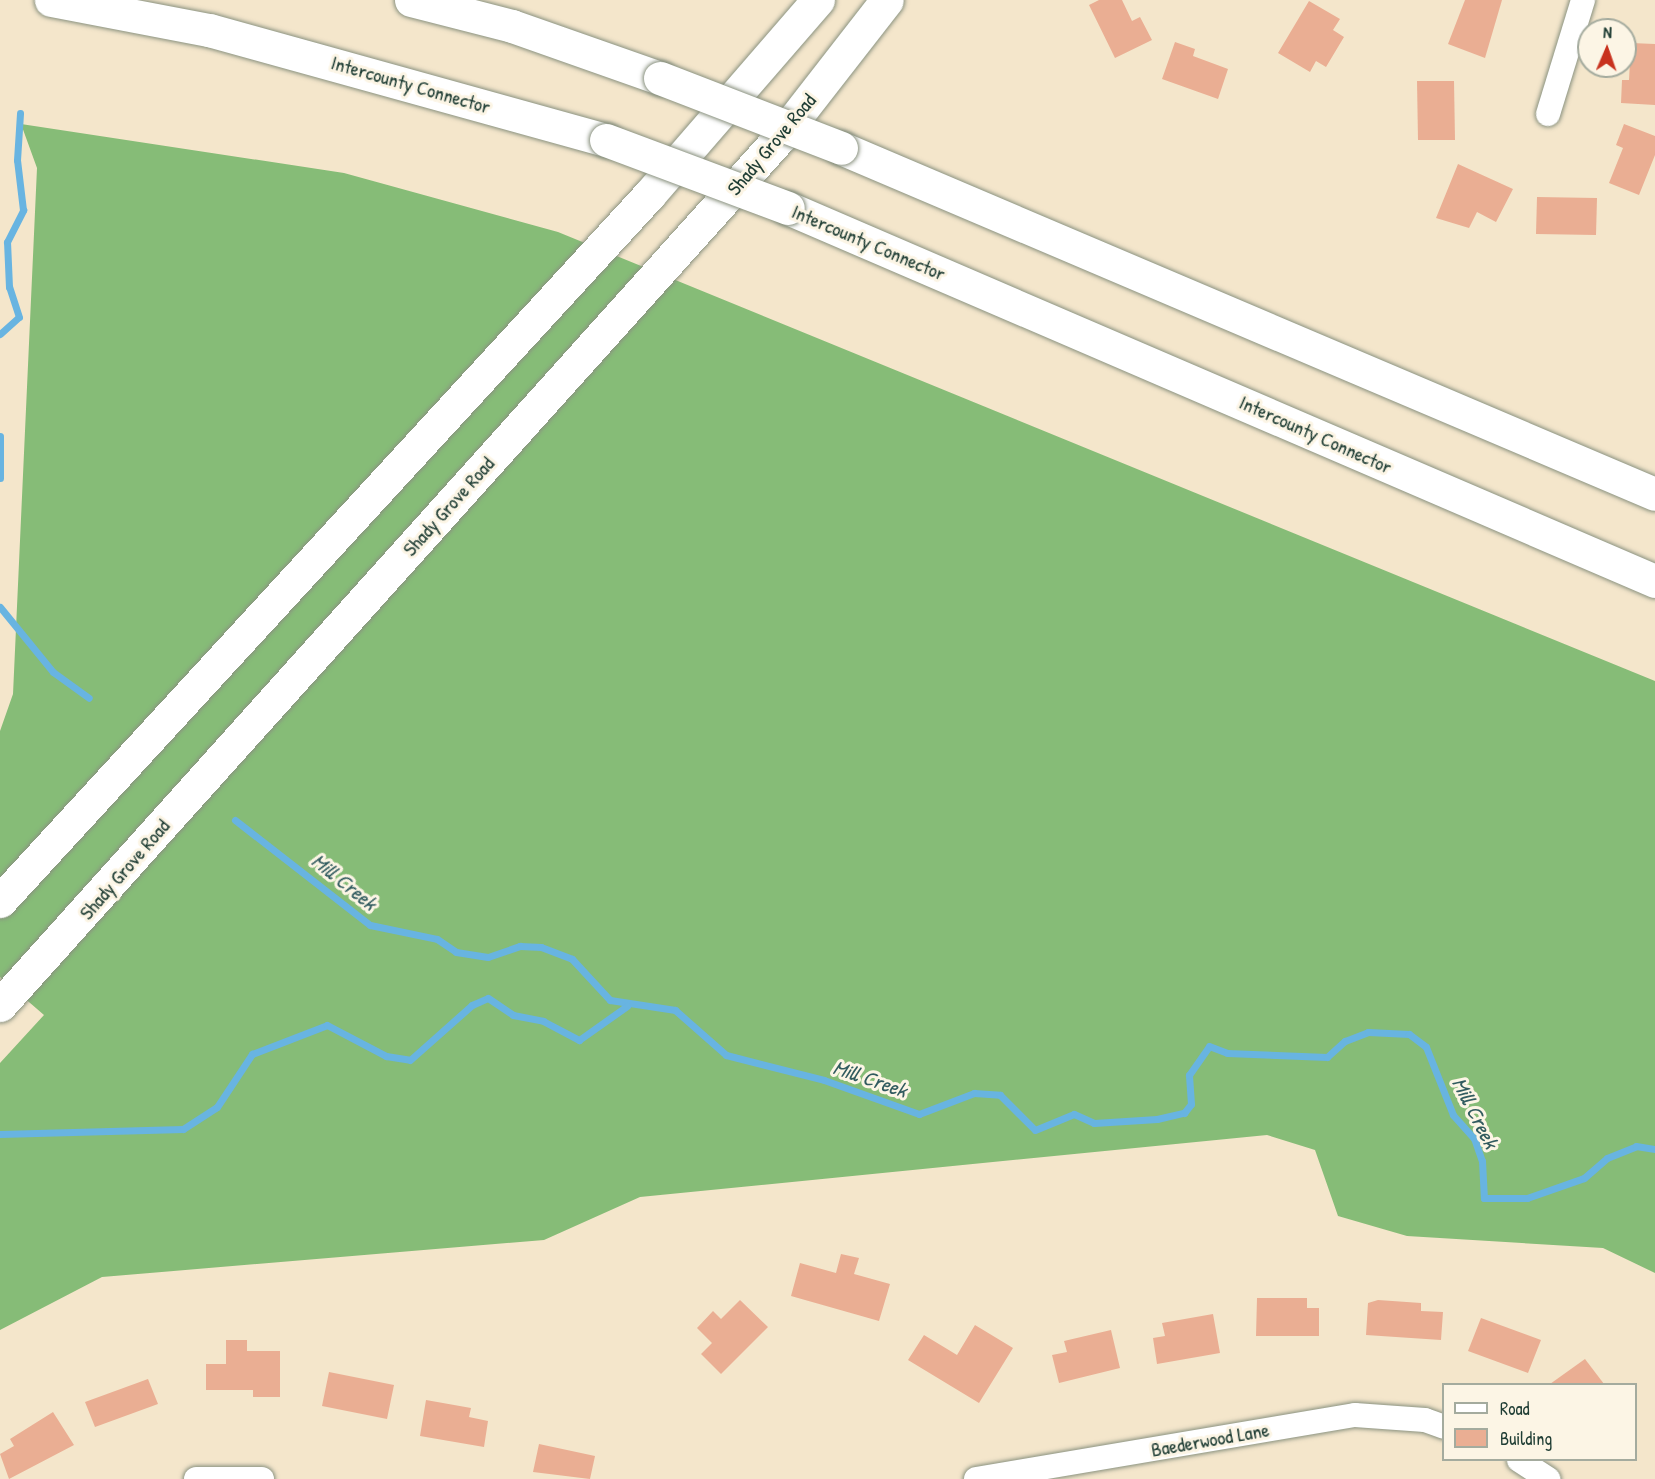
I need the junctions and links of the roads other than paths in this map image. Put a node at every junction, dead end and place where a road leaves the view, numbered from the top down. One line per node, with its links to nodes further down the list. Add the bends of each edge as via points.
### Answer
1 (51, 0): 7 (main road, Intercounty Connector, bridge, via 243,39 606,140)
2 (411, 0): 8 (main road, bridge, via 512,26 841,148)
3 (818, 0): 10 (main road, via 649,195)
4 (887, 0): 7 (main road, Shady Grove Road)
5 (1583, 0): 6 (street)
6 (1548, 114)
7 (734, 188): 9 (main road, Intercounty Connector, bridge); 11 (main road, Shady Grove Road)
8 (1655, 494)
9 (1655, 581)
10 (0, 901)
11 (0, 1005)
12 (1442, 1427): 16 (street, Baederwood Lane, via 1425,1420 1355,1415)
13 (1521, 1461): 17 (street)
14 (196, 1479): 15 (street)
15 (262, 1479)
16 (976, 1479)
17 (1548, 1479)

